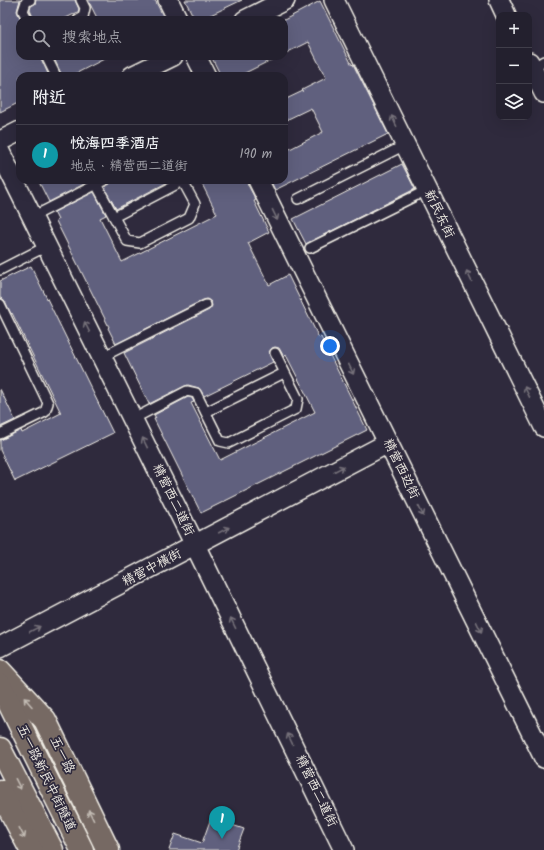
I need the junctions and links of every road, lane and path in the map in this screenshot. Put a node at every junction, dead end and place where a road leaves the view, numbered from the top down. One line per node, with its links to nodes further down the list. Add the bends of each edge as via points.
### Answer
1 (30, 0): 8 (lane, via 26,2 23,11)
2 (81, 0): 9 (lane, via 85,8)
3 (168, 0): 10 (street)
4 (285, 0): 11 (street)
5 (334, 0): 22 (street, 新民东街, one-way to 5)
6 (498, 0): 7 (street)
7 (504, 12)
8 (26, 16)
9 (83, 16)
10 (176, 16)
11 (253, 16)
12 (48, 60): 16 (lane)
13 (165, 60): 17 (street)
14 (198, 60): 18 (street)
15 (535, 64): 19 (street)
16 (54, 72)
17 (140, 72)
18 (204, 72)
19 (544, 93)
20 (16, 133): 21 (street)
21 (0, 141)
22 (405, 145): 28 (street, 新民东街); 29 (lane)
23 (0, 152): 30 (street, 精营西二道街)
24 (96, 184): 30 (lane); 31 (lane)
25 (177, 184): 31 (lane)
26 (185, 184): 31 (lane, via 195,204 189,218 140,243 127,241)
27 (260, 184): 44 (street, 精营西边街, one-way to 44)
28 (427, 190): 33 (lane); 42 (street, 新民东街, one-way to 28)
29 (298, 199)
30 (32, 217): 32 (street, 精营西二道街)
31 (114, 217)
32 (47, 246): 34 (lane); 38 (street, 精营西二道街, one-way to 32)
33 (310, 248)
34 (0, 270)
35 (0, 304): 43 (lane, via 48,403 45,412)
36 (206, 305): 38 (lane)
37 (275, 353): 39 (lane)
38 (102, 357): 41 (street, 精营西二道街)
39 (284, 372): 40 (lane); 40 (lane, via 298,399 296,409 289,413 229,443 220,441)
40 (206, 412): 41 (lane, via 196,393 187,391)
41 (133, 419): 45 (street, 精营西二道街, one-way to 41)
42 (544, 427)
43 (0, 434)
44 (388, 443): 45 (street, 精营中横街, one-way to 44); 50 (street, 精营西边街, one-way to 50)
45 (195, 545): 46 (street, 精营中横街, one-way to 45); 56 (street, 精营西二道街, one-way to 45)
46 (0, 647)
47 (0, 671): 55 (main road, 五一路, one-way to 47, via 45,720)
48 (0, 685): 54 (main road, 五一路新民中街隧道)
49 (0, 750): 53 (main road, 五一路新民中街隧道, one-way to 53)
50 (544, 758)
51 (0, 791): 52 (main road, one-way to 52)
52 (31, 850)
53 (52, 850)
54 (82, 850)
55 (108, 850)
56 (344, 850)

